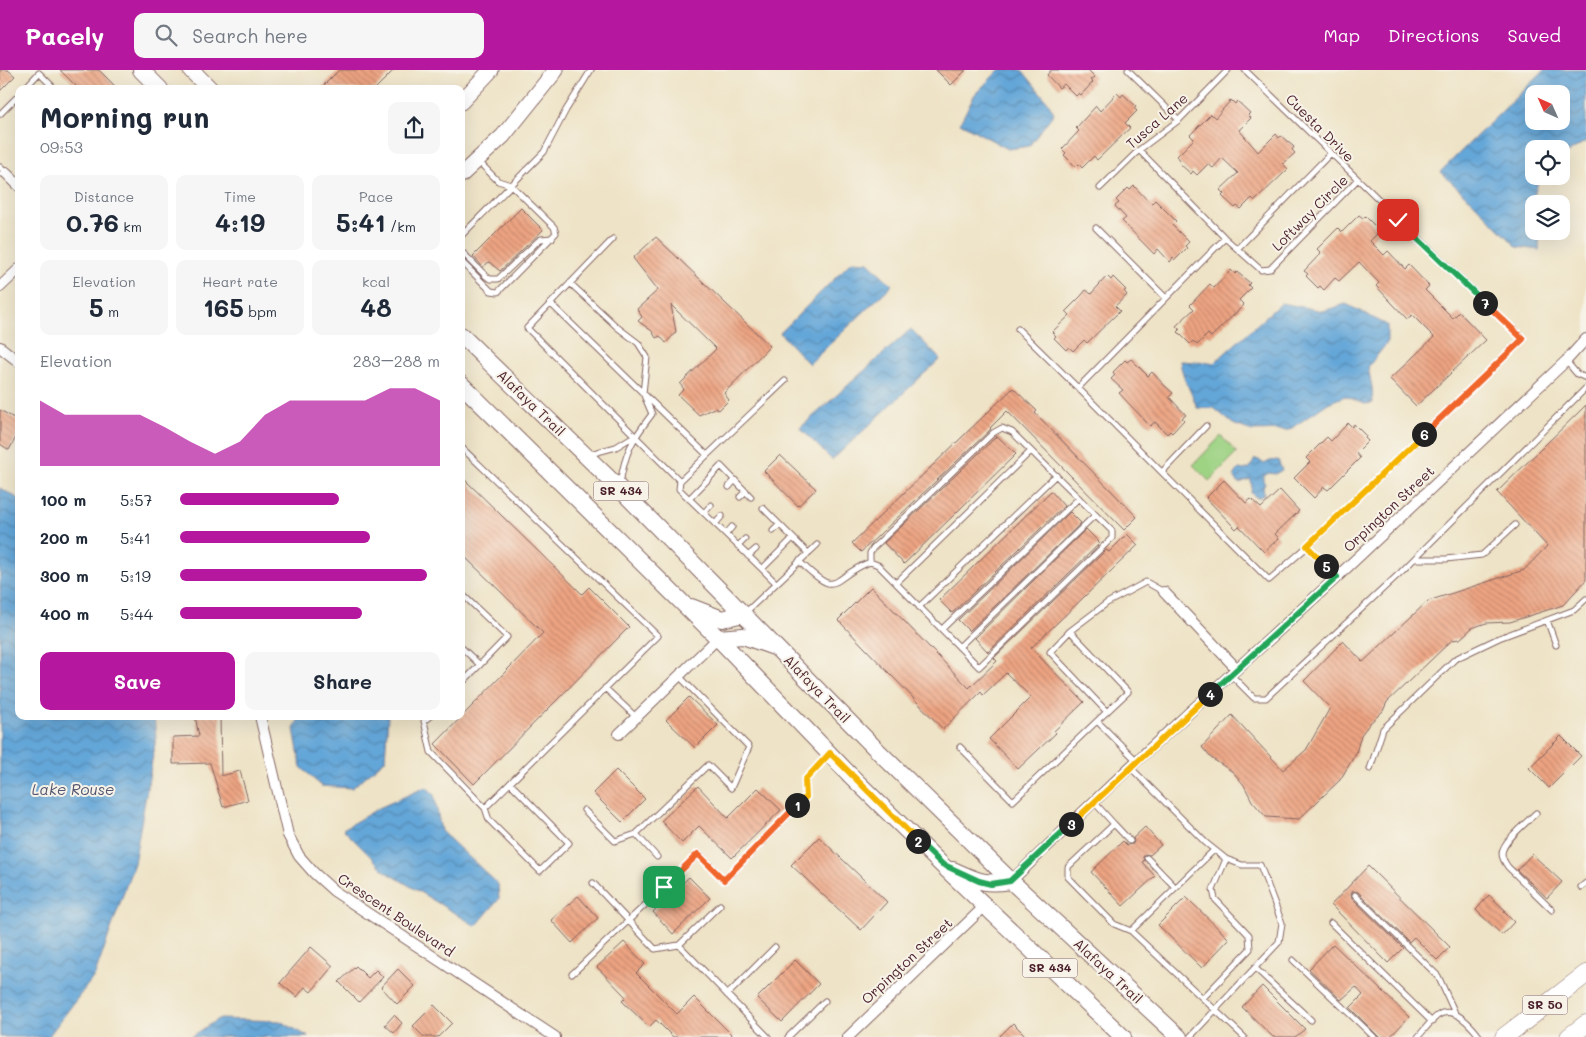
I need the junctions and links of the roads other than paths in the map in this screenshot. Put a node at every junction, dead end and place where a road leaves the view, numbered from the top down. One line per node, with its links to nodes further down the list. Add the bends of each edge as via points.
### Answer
1 (141, 70): 12 (main road)
2 (191, 70): 13 (main road)
3 (491, 70): 14 (main road)
4 (556, 70): 20 (main road, via 502,136)
5 (591, 70): 25 (lane, via 544,152)
6 (1128, 70): 17 (lane)
7 (1228, 70): 17 (lane, Tusca Lane)
8 (1245, 70): 19 (lane, Cuesta Drive)
9 (38, 72): 10 (lane); 11 (lane)
10 (27, 85)
11 (51, 85)
12 (156, 85)
13 (206, 85)
14 (465, 98)
15 (15, 99): 16 (lane)
16 (0, 114)
17 (1179, 120): 18 (lane, Tusca Lane)
18 (1139, 150): 26 (lane, Tusca Lane); 30 (lane)
19 (1330, 154): 23 (lane, Cuesta Drive); 32 (lane)
20 (477, 160): 22 (main road); 25 (lane, via 498,180)
21 (2, 171): 24 (street)
22 (465, 171)
23 (1357, 180): 32 (lane, Loftway Circle, via 1270,269 1261,270); 86 (lane, Loftway Circle, via 1523,339)
24 (15, 182)
25 (512, 185): 28 (lane); 29 (lane, via 554,227 556,233)
26 (1100, 188)
27 (1096, 228): 38 (lane)
28 (465, 232)
29 (552, 238): 33 (lane, via 541,238 498,279 490,279); 34 (lane, via 498,292 491,291)
30 (1225, 238): 32 (lane, Loftway Circle); 38 (lane)
31 (613, 239): 36 (lane)
32 (1238, 248)
33 (465, 255)
34 (465, 265)
35 (15, 273): 37 (street)
36 (570, 283): 39 (lane); 51 (lane, via 616,327 638,343 647,357)
37 (0, 287)
38 (1166, 298): 49 (lane)
39 (551, 304): 51 (lane); 53 (lane, via 527,328)
40 (1018, 329): 49 (lane, Loftway Circle)
41 (465, 338): 56 (main road, Alafaya Trail / SR 434)
42 (1586, 339): 45 (street, Orpington Street)
43 (0, 347): 44 (street)
44 (15, 359)
45 (1566, 361): 46 (lane, via 1577,374); 94 (street, Orpington Street)
46 (1586, 378)
47 (785, 381): 57 (lane)
48 (465, 388): 100 (main road, SR 434)
49 (1078, 388): 58 (lane, Loftway Circle)
50 (1586, 388): 90 (lane)
51 (643, 393): 53 (lane, via 652,414); 57 (lane)
52 (1206, 426): 58 (lane)
53 (635, 436): 56 (lane, via 616,447); 60 (lane); 63 (lane, via 625,456)
54 (465, 451): 115 (lane, via 658,636)
55 (1031, 451): 59 (lane); 92 (lane, via 1012,432 1002,428 993,433 873,548); 95 (lane)
56 (585, 455): 63 (main road, Alafaya Trail / SR 434)
57 (707, 455): 60 (lane)
58 (1162, 472): 86 (lane, Loftway Circle, via 1269,580)
59 (1056, 475): 67 (lane); 101 (lane)
60 (680, 480): 68 (lane, via 679,489)
61 (735, 480): 62 (lane); 64 (lane); 68 (lane, via 721,466)
62 (729, 487)
63 (620, 489): 102 (main road, Alafaya Trail / SR 434)
64 (746, 491): 65 (lane); 66 (lane)
65 (740, 497)
66 (752, 497)
67 (1078, 498): 73 (lane); 104 (lane)
68 (689, 499): 71 (lane)
69 (711, 505): 71 (lane)
70 (763, 508): 72 (lane)
71 (704, 513): 76 (lane)
72 (769, 514): 75 (lane); 77 (lane)
73 (1095, 515): 108 (lane); 108 (lane, via 1112,531 1112,538 979,667)
74 (722, 516): 76 (lane)
75 (763, 520)
76 (715, 524): 81 (lane)
77 (779, 524): 80 (lane); 82 (lane)
78 (1516, 525): 90 (lane, via 1482,555)
79 (732, 527): 81 (lane)
80 (773, 531)
81 (726, 534): 85 (lane)
82 (794, 538): 88 (lane); 93 (lane)
83 (745, 539): 85 (lane)
84 (817, 545): 88 (lane)
85 (738, 546): 89 (lane)
86 (1307, 546): 94 (lane)
87 (756, 549): 89 (lane)
88 (808, 553): 91 (lane)
89 (748, 556): 93 (lane)
90 (1414, 559): 112 (lane, via 1266,698 1254,698)
91 (799, 561): 92 (lane, via 818,580 828,584 836,584); 96 (lane)
92 (870, 562): 95 (lane)
93 (762, 569): 96 (lane)
94 (1337, 577): 112 (street, Orpington Street)
95 (896, 582): 101 (lane)
96 (776, 583): 102 (lane)
97 (1164, 592): 105 (lane, via 1146,582 1107,604); 112 (street)
98 (465, 597): 111 (lane, via 507,637)
99 (1586, 599): 103 (lane, via 1574,610)
100 (684, 604): 102 (main road, via 722,619); 106 (main road, SR 434)
101 (919, 607): 104 (lane)
102 (744, 614): 109 (main road, Alafaya Trail / SR 434)
103 (1547, 620): 107 (lane); 125 (lane, via 1455,659 1384,729)
104 (942, 629): 108 (lane)
105 (1070, 631): 116 (lane, via 1050,652); 116 (lane, via 1128,692)
106 (718, 638): 109 (main road, via 743,636); 113 (street); 123 (main road, SR 434)
107 (1556, 644)
108 (959, 647)
109 (778, 649): 139 (main road, Alafaya Trail / SR 434)
110 (465, 651): 111 (lane)
111 (480, 665): 114 (lane)
112 (1234, 672): 124 (street, Orpington Street)
113 (679, 676): 117 (street); 132 (lane, via 749,747 731,788 708,765)
114 (465, 680)
115 (606, 688): 117 (lane); 126 (lane)
116 (1108, 712): 120 (lane)
117 (636, 718): 121 (street)
118 (261, 720): 165 (street, Crescent Boulevard, via 288,835 299,856 334,891)
119 (426, 720): 128 (lane, via 431,752)
120 (1097, 721): 122 (lane, via 1013,801); 124 (lane)
121 (619, 734)
122 (960, 747)
123 (830, 753): 138 (main road, SR 434); 148 (lane, via 805,780 806,797 724,880 698,854)
124 (1133, 764): 127 (street, Orpington Street); 134 (lane)
125 (1370, 769)
126 (510, 783): 128 (lane); 128 (lane, via 569,843 540,871 489,820)
127 (1094, 802): 131 (lane); 139 (street, Orpington Street)
128 (485, 808)
129 (584, 810): 132 (lane, via 615,841)
130 (1536, 814): 147 (lane, via 1507,843 1502,851 1503,860)
131 (1114, 824): 133 (lane); 150 (lane, via 1068,867 1068,877 1114,924)
132 (636, 834): 135 (lane)
133 (1130, 841)
134 (1214, 850): 137 (lane); 142 (lane)
135 (657, 857)
136 (1147, 858): 142 (lane)
137 (1226, 859): 154 (lane, via 1242,865 1260,865 1282,923 1279,942); 158 (lane, via 1213,890 1215,899 1250,935 1250,949)
138 (942, 864): 139 (main road, via 979,881 991,884); 146 (main road, SR 434)
139 (1010, 881): 170 (main road, Alafaya Trail / SR 434)
140 (593, 883): 148 (lane)
141 (1586, 883): 143 (lane)
142 (1175, 887): 150 (lane)
143 (1581, 887)
144 (1355, 895): 161 (lane, via 1438,976)
145 (720, 905): 151 (lane)
146 (985, 906): 168 (street, Orpington Street); 169 (main road, SR 434)
147 (1552, 910)
148 (628, 920): 151 (lane, via 655,949); 155 (lane)
149 (1331, 923): 163 (lane)
150 (1131, 931): 158 (lane)
151 (679, 945): 157 (lane)
152 (775, 947): 157 (lane)
153 (1292, 960): 173 (lane)
154 (1255, 968): 160 (lane); 162 (lane)
155 (572, 974)
156 (1586, 974): 176 (highway, SR 50)
157 (727, 995): 166 (lane)
158 (1202, 998): 160 (lane)
159 (825, 1002): 167 (lane)
160 (1215, 1010): 171 (lane); 172 (lane)
161 (1455, 1013): 163 (lane, via 1444,1013); 175 (lane)
162 (1311, 1020)
163 (1432, 1022): 174 (lane)
164 (1586, 1024): 177 (highway, SR 50)
165 (555, 1037)
166 (768, 1037)
167 (788, 1037)
168 (848, 1037)
169 (1123, 1037)
170 (1179, 1037)
171 (1190, 1037)
172 (1244, 1037)
173 (1374, 1037)
174 (1418, 1037)
175 (1480, 1037)
176 (1504, 1037)
177 (1569, 1037)

